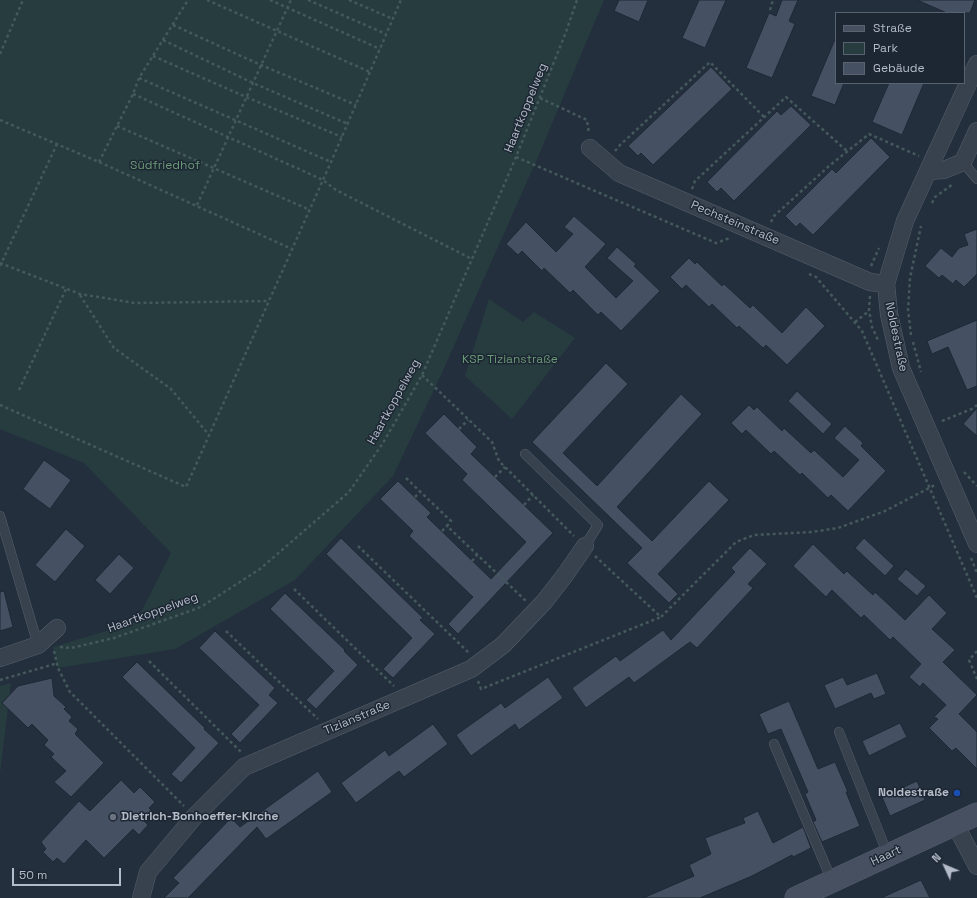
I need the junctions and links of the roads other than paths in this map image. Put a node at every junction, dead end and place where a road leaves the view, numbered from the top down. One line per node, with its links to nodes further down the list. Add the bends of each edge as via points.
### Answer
1 (977, 64): 4 (street, Noldestraße)
2 (977, 131): 5 (street)
3 (590, 148): 6 (street, Pechsteinstraße, via 619,173 870,282)
4 (930, 166): 5 (street, via 944,170); 6 (street, Noldestraße, via 905,221)
5 (970, 171)
6 (886, 284): 8 (street, Noldestraße, via 889,314 901,368 956,475)
7 (525, 454): 11 (lane, via 598,526)
8 (971, 513): 10 (street, Noldestraße)
9 (0, 516): 13 (lane)
10 (977, 544)
11 (585, 546): 22 (street, Tizianstraße, via 565,576 536,610 503,645 475,666 244,767 194,816 148,872)
12 (56, 628): 13 (street)
13 (45, 646): 14 (street)
14 (0, 658)
15 (840, 732): 19 (lane)
16 (774, 744): 21 (lane)
17 (977, 814): 18 (main road, Haart)
18 (955, 824): 19 (main road, Haart); 20 (street)
19 (888, 855): 21 (main road, Haart)
20 (977, 866)
21 (832, 882): 23 (main road, Haart)
22 (141, 898)
23 (796, 898)

